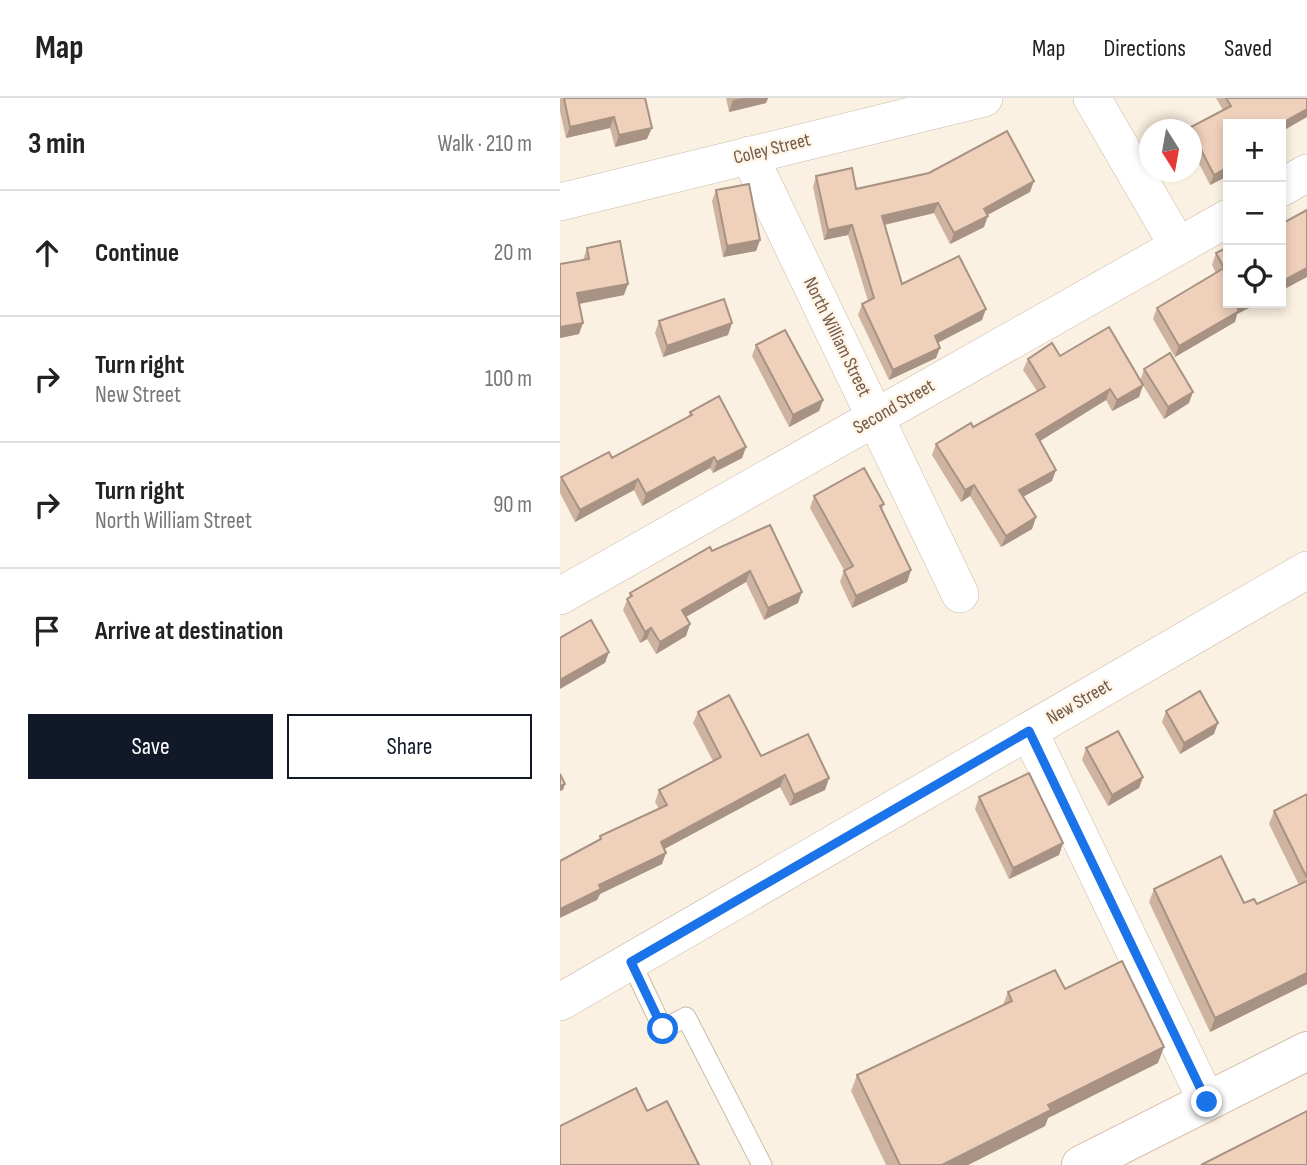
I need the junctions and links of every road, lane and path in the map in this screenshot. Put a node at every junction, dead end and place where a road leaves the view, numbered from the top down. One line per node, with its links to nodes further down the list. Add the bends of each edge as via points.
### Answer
1 (984, 98): 3 (street, Coley Street)
2 (1092, 98): 8 (street)
3 (749, 155): 6 (street, Coley Street); 9 (street, North William Street)
4 (1307, 173): 5 (street)
5 (1286, 185)
6 (560, 202)
7 (1223, 221): 8 (street, Second Street)
8 (1178, 246): 9 (street, Second Street)
9 (876, 418): 11 (street, North William Street); 12 (street, Second Street)
10 (1307, 570): 13 (street, New Street)
11 (960, 594)
12 (560, 596)
13 (1029, 731): 14 (street, New Street); 17 (street)
14 (631, 962): 15 (street, New Street); 18 (lane, via 663,1029 686,1017)
15 (560, 1002)
16 (1307, 1051): 17 (main road)
17 (1207, 1102): 19 (main road)
18 (762, 1165)
19 (1081, 1165)

